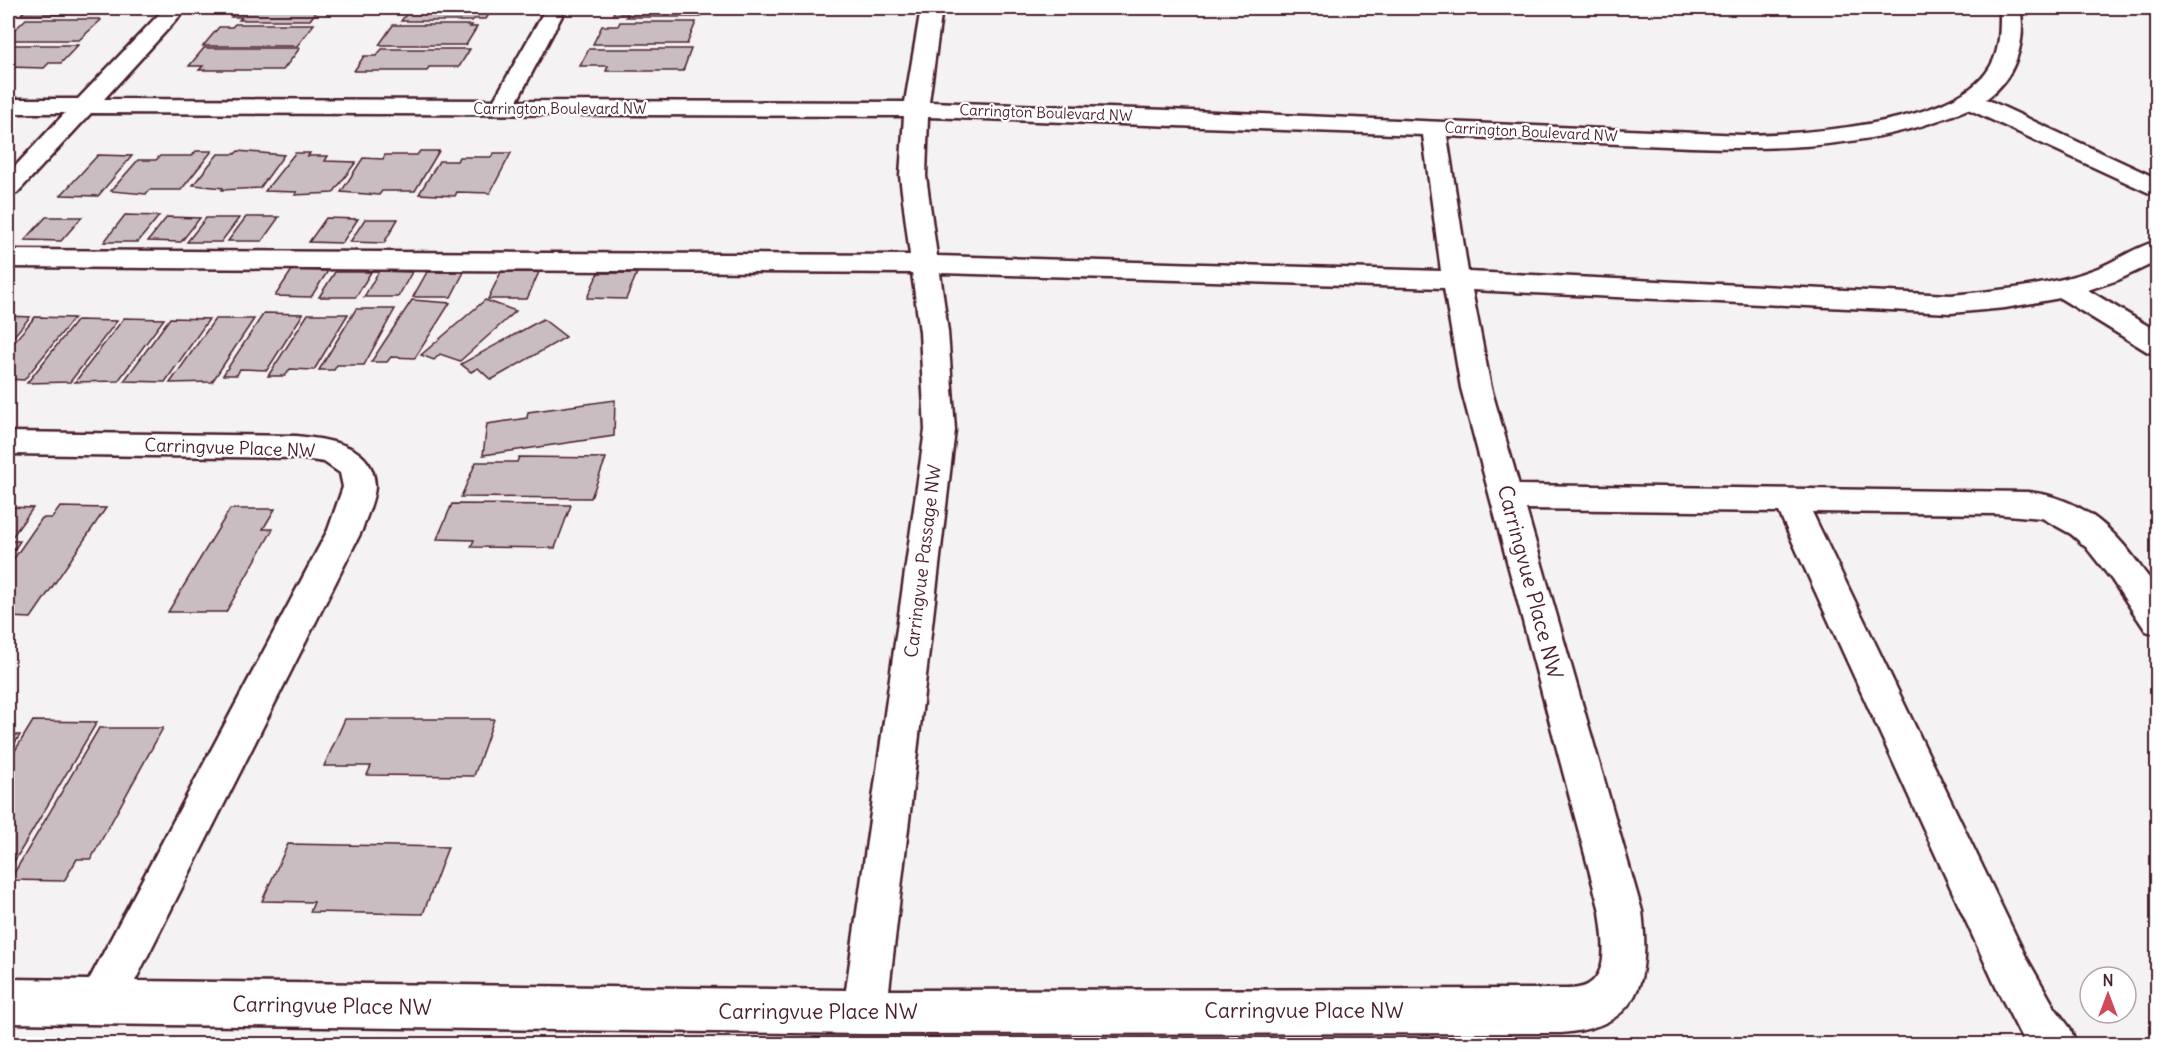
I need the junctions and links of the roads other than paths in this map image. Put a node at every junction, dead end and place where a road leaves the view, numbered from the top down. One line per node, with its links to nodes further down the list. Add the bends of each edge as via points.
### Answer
1 (176, 8): 7 (street)
2 (556, 8): 8 (street)
3 (932, 8): 9 (street, Carringvue Passage NW)
4 (2010, 8): 5 (street, Carrington Boulevard NW, via 2012,23 2006,57 1986,87)
5 (1969, 100): 10 (street, Carrington Boulevard NW, via 1912,122 1808,141 1743,142); 12 (street)
6 (8, 106): 7 (street, Carrington Boulevard NW)
7 (82, 106): 8 (street, Carrington Boulevard NW); 11 (street)
8 (501, 109): 9 (street, Carrington Boulevard NW)
9 (916, 109): 10 (street, Carrington Boulevard NW); 15 (street, Carringvue Passage NW, via 913,176)
10 (1434, 128): 16 (street, Carringvue Place NW)
11 (8, 188)
12 (2157, 189)
13 (2157, 249): 17 (street, via 2133,264)
14 (8, 258): 15 (street)
15 (925, 264): 16 (street); 25 (street, Carringvue Passage NW, via 940,430)
16 (1456, 280): 17 (street, via 1951,304 2017,299); 20 (street, Carringvue Place NW, via 1476,388)
17 (2065, 288): 18 (street)
18 (2157, 345)
19 (8, 443): 24 (street, Carringvue Place NW, via 297,447 332,452 355,467 359,487 345,530)
20 (1506, 497): 21 (street); 25 (street, Carringvue Place NW, via 1621,911 1625,943 1621,972 1605,1000 1586,1008 1561,1011)
21 (1790, 500): 22 (street, via 1996,502 2048,508 2086,528 2102,544); 26 (street, via 2011,972)
22 (2157, 621)
23 (8, 1001): 24 (street, Carringvue Place NW)
24 (101, 1002): 25 (street, Carringvue Place NW)
25 (865, 1012)
26 (2054, 1044)

